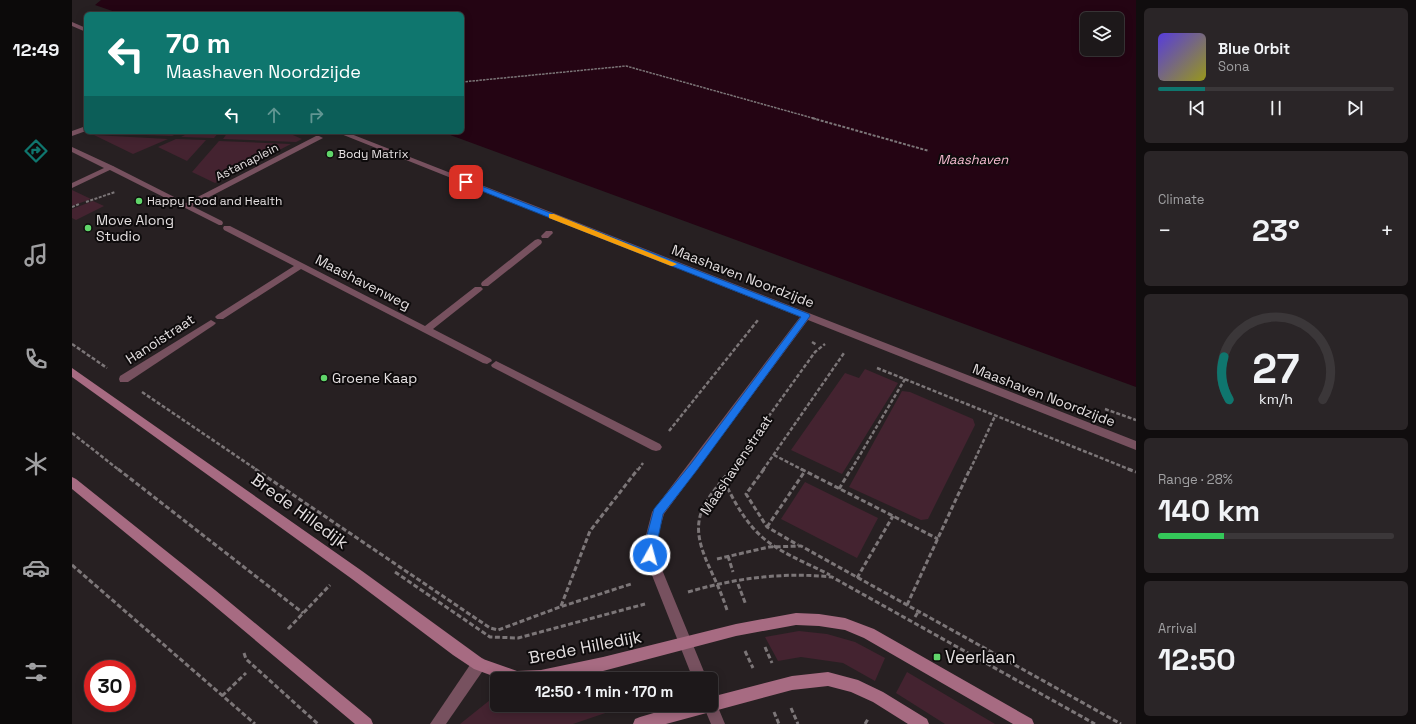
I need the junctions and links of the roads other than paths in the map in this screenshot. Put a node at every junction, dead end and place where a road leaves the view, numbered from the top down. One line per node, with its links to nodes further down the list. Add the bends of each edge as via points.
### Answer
1 (72, 24): 2 (street)
2 (84, 29)
3 (84, 129): 4 (street)
4 (72, 134)
5 (345, 134): 15 (street, Maashaven Noordzijde)
6 (318, 138): 10 (street, Astanaplein)
7 (72, 149): 8 (street)
8 (110, 168): 9 (street); 10 (street)
9 (72, 186)
10 (186, 206): 11 (street)
11 (218, 223)
12 (227, 228): 14 (street, Maashavenweg)
13 (544, 237): 18 (street)
14 (301, 265): 16 (street); 18 (street, Maashavenweg)
15 (806, 316): 21 (street, Maashaven Noordzijde); 24 (street, via 694,468 658,512 650,555)
16 (220, 317)
17 (211, 323): 20 (street, Hanoistraat)
18 (426, 330): 22 (street, Maashavenweg)
19 (72, 372): 25 (street, Brede Hilledijk)
20 (124, 379)
21 (1136, 446)
22 (656, 447)
23 (72, 482): 30 (street)
24 (686, 644): 25 (street, Brede Hilledijk, via 541,677 517,678); 26 (street); 35 (street, Brede Hilledijk, via 736,630 796,619 846,624 869,633)
25 (479, 664): 31 (street)
26 (697, 672)
27 (718, 703): 34 (street, via 792,683 828,679 853,685)
28 (684, 712): 32 (street)
29 (712, 712): 33 (street)
30 (366, 724)
31 (437, 724)
32 (640, 724)
33 (718, 724)
34 (922, 724)
35 (1027, 724)

